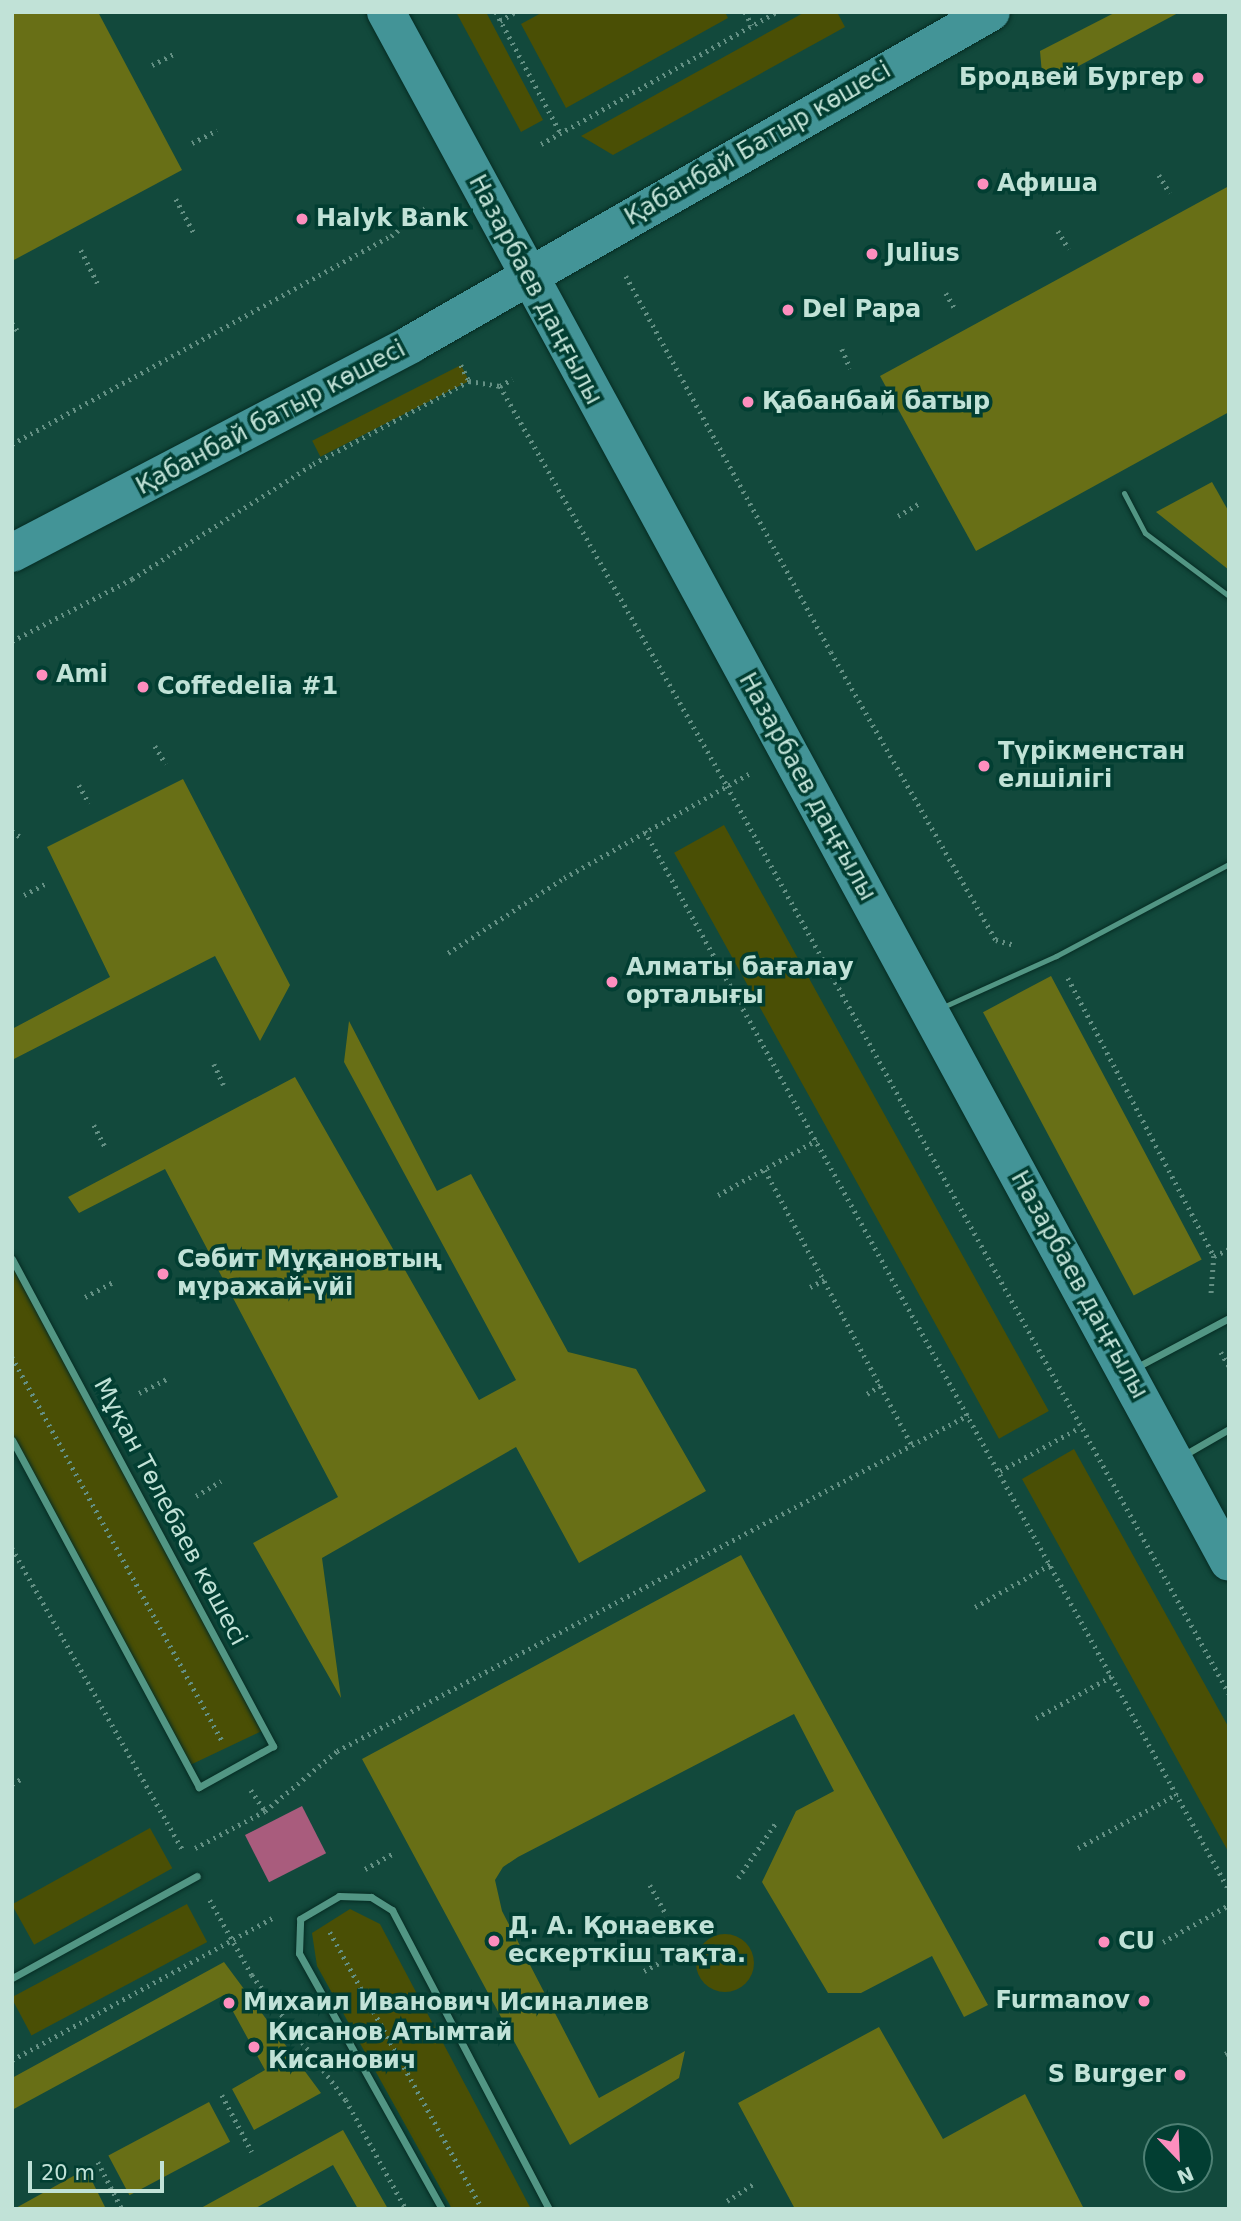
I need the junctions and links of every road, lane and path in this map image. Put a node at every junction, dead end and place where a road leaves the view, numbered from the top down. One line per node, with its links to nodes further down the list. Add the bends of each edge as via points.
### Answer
1 (386, 12): 24 (main road, Назарбаев даңғылы)
2 (496, 12): 7 (path)
3 (515, 12): 7 (path)
4 (745, 12): 8 (path)
5 (776, 12): 8 (path)
6 (991, 12): 24 (main road, Қабанбай Батыр көшесі)
7 (500, 20): 12 (path)
8 (752, 25): 12 (path)
9 (176, 53): 10 (path)
10 (152, 65)
11 (217, 130): 13 (path)
12 (559, 131): 14 (path)
13 (192, 143)
14 (541, 144)
15 (1159, 175): 16 (path)
16 (1170, 193)
17 (176, 199): 20 (path)
18 (427, 206): 38 (path, via 391,236)
19 (1058, 231): 21 (path)
20 (195, 235)
21 (1069, 249)
22 (81, 250): 25 (path)
23 (625, 276): 58 (path, via 831,652 996,940)
24 (528, 278): 42 (main road, Қабанбай батыр көшесі); 46 (main road, Назарбаев даңғылы)
25 (99, 286)
26 (946, 293): 27 (path)
27 (956, 310)
28 (12, 323): 29 (path)
29 (17, 330)
30 (842, 349): 32 (path)
31 (460, 365): 34 (path)
32 (850, 368)
33 (512, 379): 35 (path)
34 (469, 381): 35 (path); 44 (path, via 313,464 132,579)
35 (500, 386): 49 (path)
36 (864, 393): 37 (path)
37 (840, 406)
38 (12, 444)
39 (1124, 494): 43 (lane, via 1145,533)
40 (921, 502): 41 (path)
41 (898, 516)
42 (12, 553)
43 (1229, 596)
44 (12, 641)
45 (155, 746): 47 (path)
46 (788, 752): 49 (path); 59 (main road, Назарбаев даңғылы)
47 (166, 764)
48 (79, 785): 50 (path)
49 (727, 786): 52 (path); 84 (path)
50 (89, 803)
51 (12, 831): 53 (path)
52 (645, 831): 57 (path); 63 (path)
53 (22, 838)
54 (1229, 864): 58 (lane)
55 (45, 884): 56 (path)
56 (24, 895)
57 (448, 954)
58 (1056, 956): 59 (lane); 68 (path)
59 (930, 1013): 78 (main road, Назарбаев даңғылы)
60 (214, 1064): 61 (path)
61 (225, 1085)
62 (94, 1125): 64 (path)
63 (817, 1140): 65 (path); 83 (path)
64 (106, 1149)
65 (765, 1170): 66 (path); 70 (path)
66 (718, 1195)
67 (1229, 1249): 68 (path)
68 (1214, 1256): 75 (path)
69 (12, 1259): 98 (street, Мұқан Төлебаев көшесі, via 273,1746)
70 (824, 1280): 72 (path); 80 (path)
71 (115, 1281): 73 (path)
72 (810, 1287)
73 (85, 1297)
74 (1229, 1318): 75 (street)
75 (1209, 1329): 77 (path); 78 (street)
76 (12, 1357): 98 (path)
77 (1229, 1366)
78 (1127, 1372): 88 (main road, Назарбаев даңғылы)
79 (167, 1379): 81 (path)
80 (881, 1385): 82 (path); 87 (path)
81 (139, 1393)
82 (867, 1394)
83 (968, 1415): 87 (path); 89 (path)
84 (1079, 1428): 89 (path); 96 (path)
85 (1229, 1429): 88 (street)
86 (12, 1440): 98 (street, Мұқан Төлебаев көшесі, via 199,1787)
87 (911, 1443): 102 (path, via 337,1751)
88 (1174, 1460): 92 (main road, Назарбаев даңғылы)
89 (1000, 1471): 93 (path)
90 (220, 1481): 91 (path)
91 (196, 1496)
92 (1229, 1562)
93 (1051, 1564): 94 (path); 95 (path)
94 (975, 1607)
95 (1112, 1676): 97 (path); 101 (path)
96 (1229, 1693)
97 (1036, 1718)
98 (236, 1766): 102 (path)
99 (21, 1779): 100 (path)
100 (12, 1784)
101 (1177, 1794): 104 (path); 109 (path)
102 (265, 1811): 105 (path)
103 (777, 1821): 107 (path)
104 (1079, 1848)
105 (185, 1853)
106 (197, 1876): 117 (street)
107 (738, 1878)
108 (650, 1885): 112 (path)
109 (1229, 1890)
110 (1229, 1905): 114 (path)
111 (317, 1909): 125 (street, via 300,1919 299,1953); 126 (path); 127 (street, via 339,1896 349,1896 371,1897 392,1910)
112 (667, 1916)
113 (232, 1939): 118 (path)
114 (1163, 1942)
115 (668, 1958): 116 (path)
116 (644, 1971)
117 (12, 1978)
118 (12, 2060)
119 (222, 2095): 120 (path)
120 (252, 2152)
121 (98, 2162): 124 (path)
122 (755, 2183): 123 (path)
123 (727, 2201)
124 (122, 2209)
125 (442, 2209)
126 (482, 2209)
127 (549, 2209)

